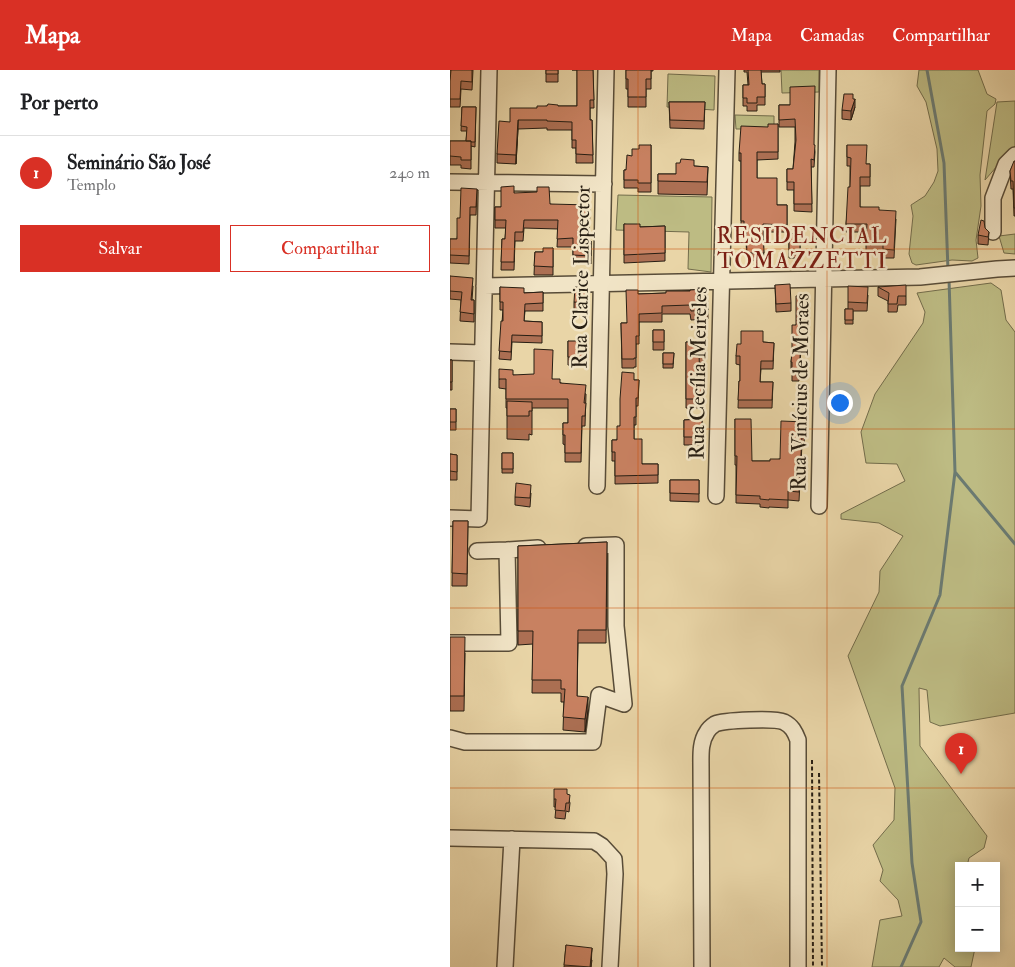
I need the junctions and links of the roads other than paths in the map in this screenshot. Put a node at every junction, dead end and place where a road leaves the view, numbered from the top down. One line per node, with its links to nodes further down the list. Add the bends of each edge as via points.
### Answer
1 (488, 70): 7 (street)
2 (606, 70): 8 (street, Rua Clarice Lispector)
3 (727, 70): 12 (street, Rua Cecília Meireles)
4 (828, 70): 11 (street, Rua Vinícius de Moraes)
5 (1015, 156): 9 (street, via 1006,164 994,198)
6 (450, 182): 7 (street)
7 (486, 183): 8 (street); 14 (street)
8 (604, 184): 13 (street, Rua Clarice Lispector)
9 (993, 232)
10 (1015, 268): 11 (street, via 920,277)
11 (824, 279): 12 (street); 19 (street, Rua Vinícius de Moraes)
12 (722, 281): 13 (street); 18 (street, Rua Cecília Meireles)
13 (602, 284): 14 (street); 17 (street, Rua Clarice Lispector)
14 (484, 286): 16 (street)
15 (450, 352): 16 (street)
16 (482, 353): 20 (street, via 479,519)
17 (597, 486)
18 (716, 496)
19 (819, 506)
20 (450, 518)
21 (576, 547): 26 (street, via 616,545 616,626 624,704 599,695 593,742 465,742)
22 (557, 548): 23 (street)
23 (507, 550): 24 (street); 25 (street, via 509,643)
24 (477, 551)
25 (450, 643)
26 (450, 738)
27 (450, 838): 28 (street)
28 (512, 839): 29 (street); 30 (street, via 594,841 614,859)
29 (505, 967)
30 (610, 967)
31 (702, 967): 32 (street, via 702,740 714,725 774,719 790,726 798,740)
32 (798, 967)

